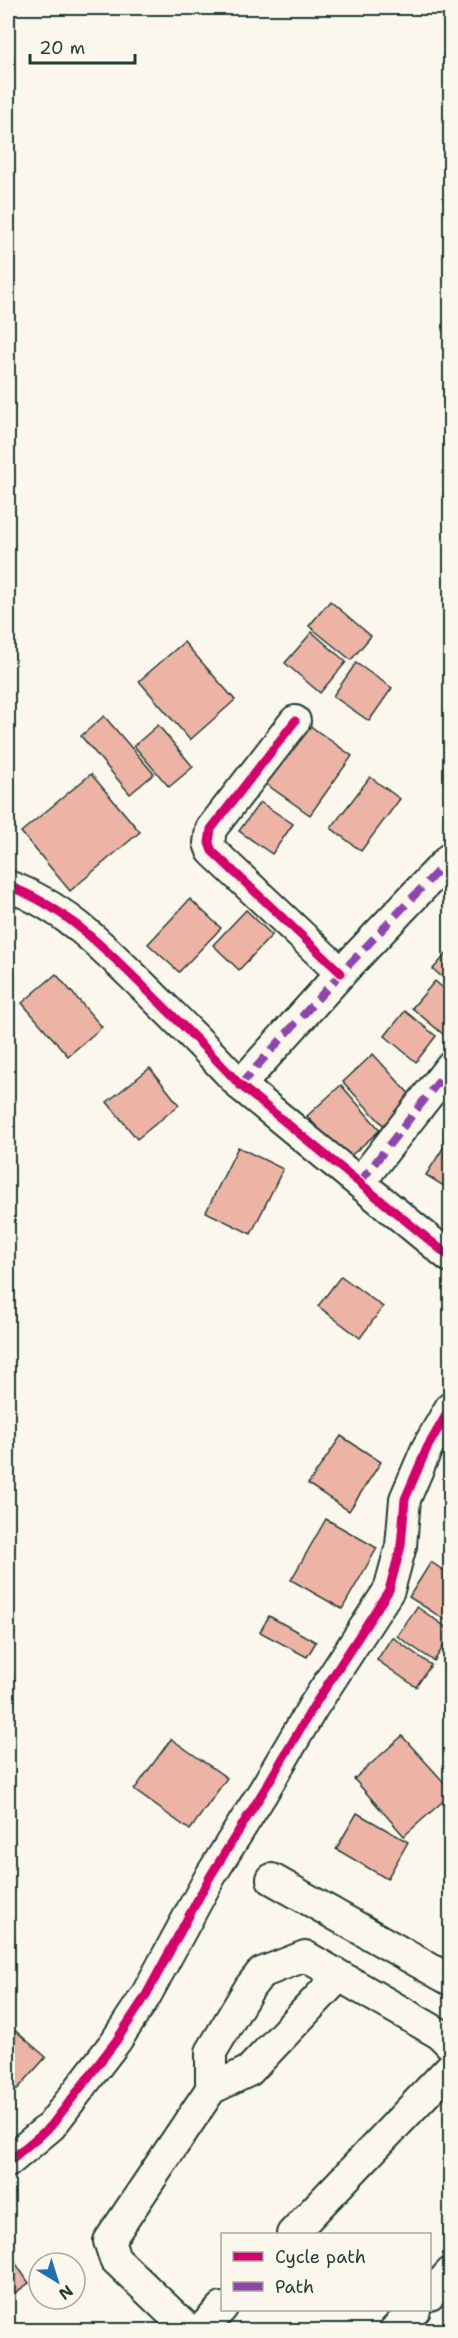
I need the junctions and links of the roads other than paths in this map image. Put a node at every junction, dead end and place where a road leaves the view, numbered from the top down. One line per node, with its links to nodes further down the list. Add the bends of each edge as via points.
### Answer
1 (295, 721): 4 (street, via 211,830 209,843 212,851)
2 (450, 858): 4 (street)
3 (8, 886): 6 (street, via 29,894 88,932)
4 (341, 973): 6 (street)
5 (450, 1067): 7 (street)
6 (240, 1085): 7 (street)
7 (360, 1182): 8 (street)
8 (450, 1257)
9 (450, 1408): 16 (street, via 405,1499 401,1546 389,1590 211,1875 117,2042 51,2126)
10 (272, 1878): 12 (street)
11 (339, 1976): 13 (street, via 440,2034); 15 (street, via 249,2071); 15 (street, via 305,1956 261,1973 211,2052)
12 (450, 1980)
13 (450, 2044)
14 (450, 2068): 17 (street)
15 (211, 2089): 22 (street, via 109,2241 115,2259)
16 (8, 2162)
17 (294, 2233)
18 (450, 2273): 19 (street)
19 (431, 2293)
20 (221, 2309): 23 (street)
21 (415, 2311): 24 (street)
22 (189, 2331)
23 (201, 2331)
24 (395, 2331)

